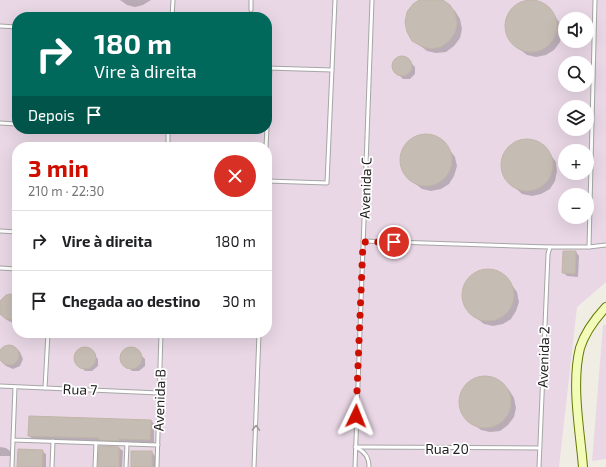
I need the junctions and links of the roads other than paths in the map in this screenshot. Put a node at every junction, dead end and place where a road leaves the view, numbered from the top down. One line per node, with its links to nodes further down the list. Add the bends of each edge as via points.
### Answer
1 (173, 0): 7 (lane)
2 (250, 0): 6 (lane)
3 (335, 0): 11 (lane)
4 (372, 0): 17 (lane, Avenida C)
5 (596, 0): 20 (lane)
6 (251, 10)
7 (172, 12)
8 (0, 26): 9 (lane)
9 (12, 27)
10 (272, 68): 11 (lane)
11 (332, 70): 14 (lane, via 327,183)
12 (0, 123): 13 (lane)
13 (12, 124)
14 (272, 181)
15 (0, 231): 16 (lane)
16 (12, 232)
17 (363, 242): 19 (lane); 36 (lane, Avenida C)
18 (606, 245): 20 (lane)
19 (550, 247): 20 (lane); 37 (lane, Avenida 2)
20 (589, 247)
21 (0, 268): 22 (lane)
22 (12, 269)
23 (606, 307): 47 (main road, via 587,333 581,348 577,373)
24 (48, 338): 29 (lane)
25 (161, 338): 30 (lane, Avenida B)
26 (259, 338): 43 (lane, one-way to 26)
27 (0, 386): 28 (lane, Rua 7)
28 (15, 387): 29 (lane, Rua 7); 31 (lane)
29 (45, 388): 30 (lane, Rua 7)
30 (159, 393): 35 (lane, Avenida B)
31 (13, 440): 32 (lane); 38 (lane)
32 (53, 441): 33 (lane); 39 (lane)
33 (96, 443): 34 (lane); 40 (lane)
34 (127, 444): 35 (lane); 41 (lane)
35 (158, 445): 42 (lane, Avenida B)
36 (355, 447): 37 (lane, Rua 20); 44 (lane, Avenida C); 45 (lane, via 364,452 369,460)
37 (539, 448): 46 (lane, Avenida 2)
38 (12, 467)
39 (52, 467)
40 (96, 467)
41 (126, 467)
42 (157, 467)
43 (254, 467)
44 (354, 467)
45 (369, 467)
46 (539, 467)
47 (583, 467)

